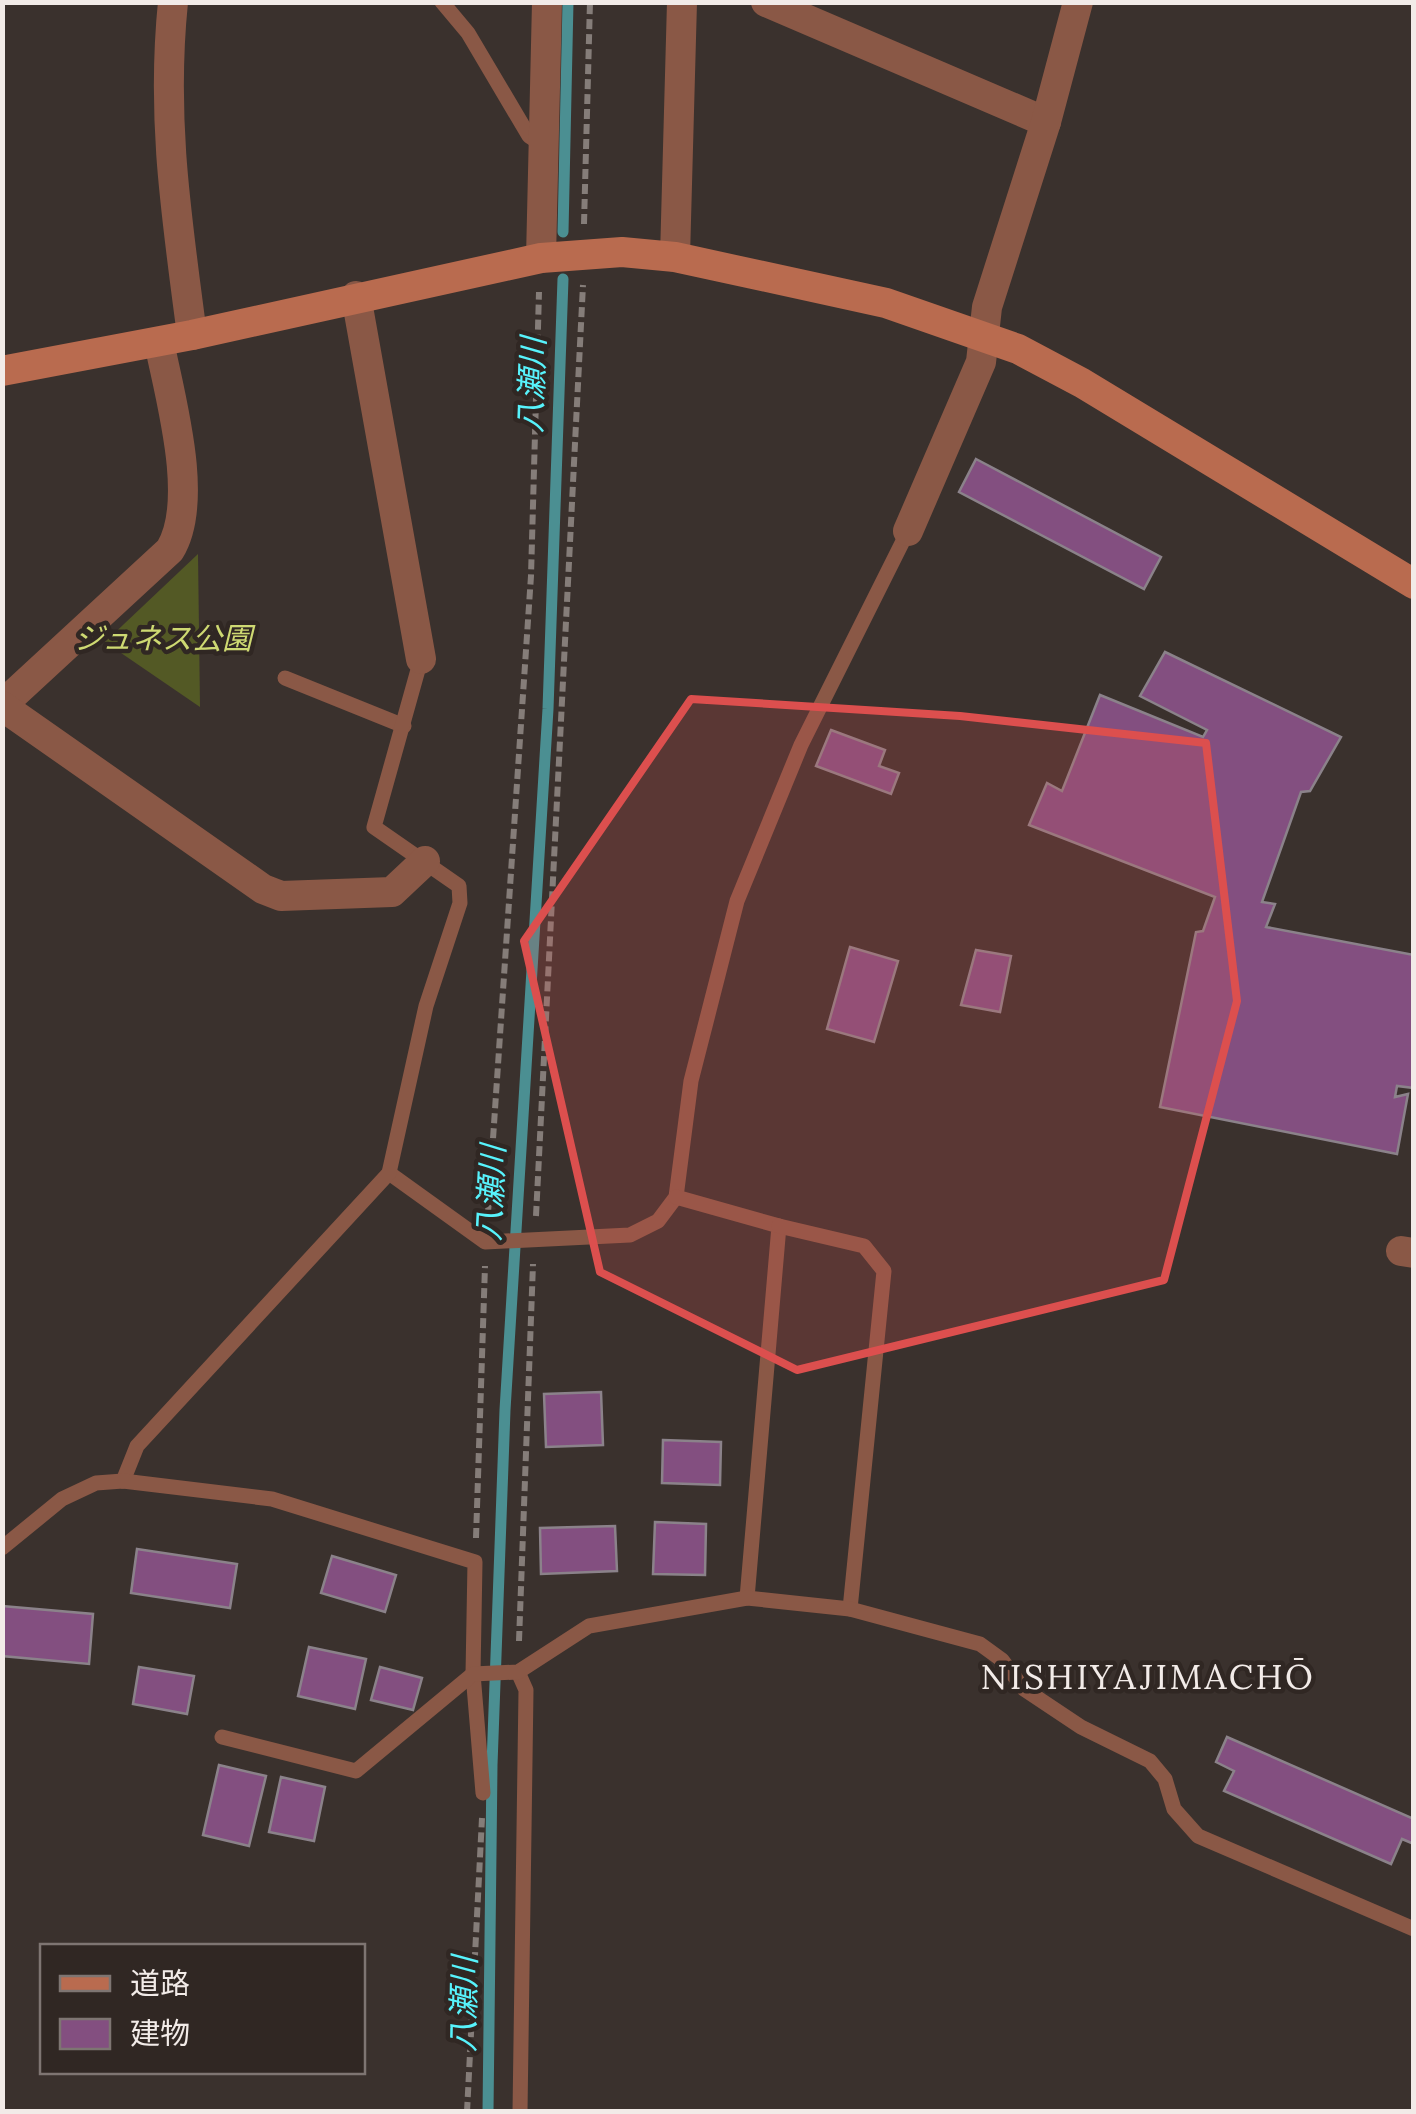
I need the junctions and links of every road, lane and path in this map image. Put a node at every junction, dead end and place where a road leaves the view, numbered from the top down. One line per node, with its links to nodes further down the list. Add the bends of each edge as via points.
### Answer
1 (173, 2): 15 (street, via 168,151)
2 (442, 2): 9 (lane, via 468,33 528,136)
3 (547, 2): 9 (street)
4 (590, 2): 10 (path)
5 (682, 2): 11 (street)
6 (766, 2): 8 (street)
7 (1078, 2): 8 (street)
8 (1046, 122): 14 (street)
9 (542, 144): 12 (street)
10 (584, 242): 11 (street); 12 (street); 28 (path)
11 (675, 257): 14 (street, via 825,287)
12 (540, 269): 13 (street); 29 (path, via 531,576)
13 (356, 296): 15 (street); 20 (street)
14 (982, 334): 18 (street, via 982,362); 19 (street, via 1082,383)
15 (192, 335): 16 (street)
16 (159, 342): 17 (street); 22 (street, via 174,418 182,531 170,550)
17 (2, 372)
18 (908, 531): 26 (lane, via 801,745 737,900 691,1082)
19 (1414, 584)
20 (421, 659): 23 (lane)
21 (285, 678): 23 (lane)
22 (2, 706): 24 (street, via 262,889 281,896 392,892)
23 (404, 726): 24 (lane, via 374,827)
24 (425, 862): 25 (lane, via 459,886 460,904 426,1006)
25 (389, 1173): 29 (lane); 30 (lane, via 137,1446)
26 (676, 1197): 27 (lane); 28 (lane, via 658,1221 630,1235)
27 (779, 1226): 33 (lane); 34 (lane, via 864,1246 884,1270)
28 (531, 1241): 29 (lane); 35 (path)
29 (491, 1242): 32 (path)
30 (123, 1481): 31 (lane, via 96,1483 62,1499); 32 (lane, via 272,1498)
31 (2, 1548)
32 (475, 1562): 36 (lane)
33 (746, 1598): 34 (lane); 35 (lane, via 589,1626)
34 (850, 1609): 39 (lane, via 980,1644 1024,1689 1150,1762 1165,1779 1174,1809 1198,1836)
35 (518, 1672): 36 (lane); 41 (lane, via 526,1690)
36 (479, 1673): 37 (lane, via 356,1771); 38 (lane)
37 (222, 1736)
38 (483, 1793): 40 (path)
39 (1414, 1929)
40 (467, 2112)
41 (520, 2112)

